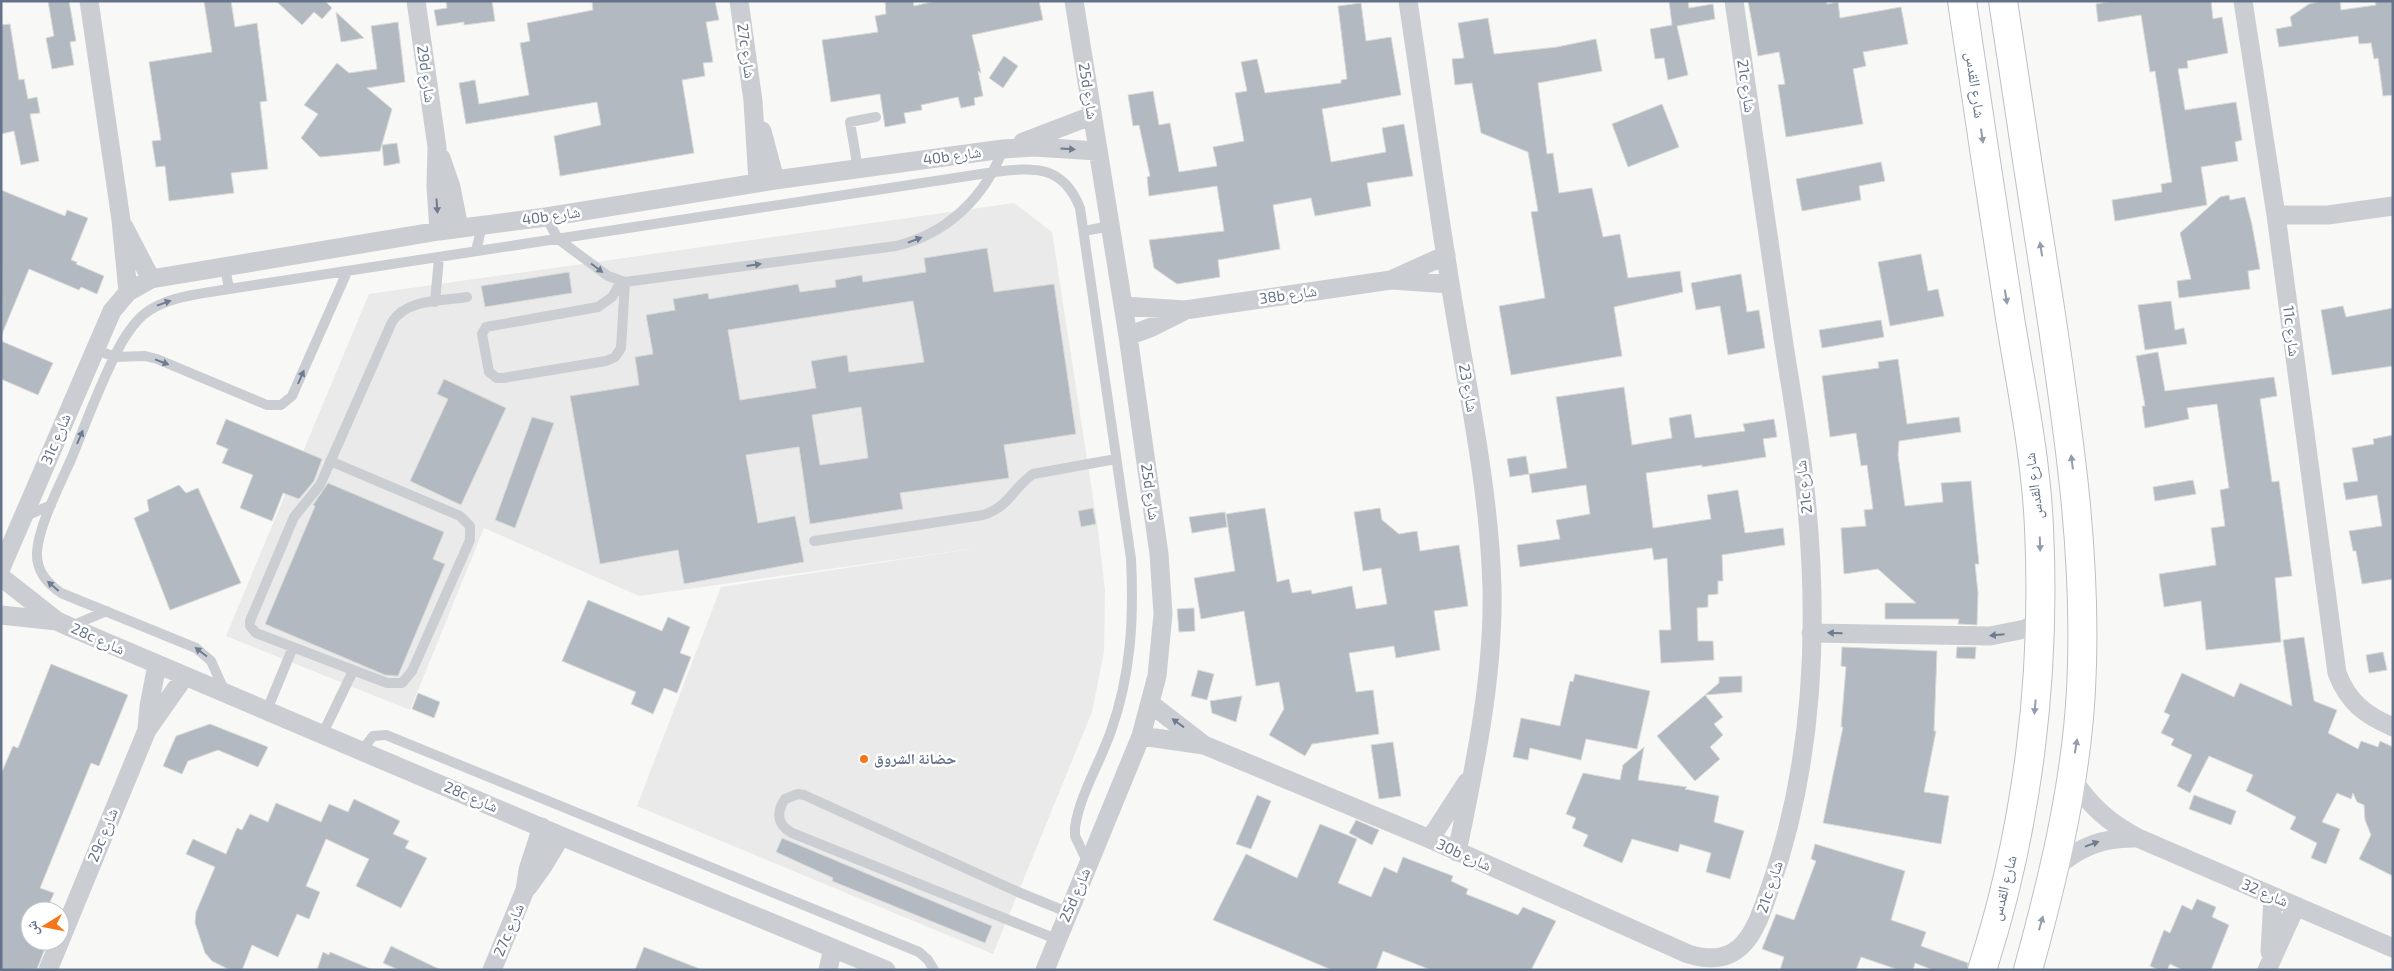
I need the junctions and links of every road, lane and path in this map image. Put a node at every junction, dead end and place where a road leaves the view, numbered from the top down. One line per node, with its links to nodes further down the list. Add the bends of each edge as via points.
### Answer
1 (89, 1): 20 (street)
2 (416, 1): 12 (street, 29d شارع)
3 (739, 1): 17 (street, 27c شارع)
4 (1074, 1): 10 (street, 25d شارع)
5 (1408, 1): 29 (street, شارع 23)
6 (1734, 1): 59 (street, 21c شارع, via 1806,497 1811,560)
7 (1962, 1): 49 (main road, شارع القدس, one-way to 49)
8 (2003, 1): 64 (main road, one-way to 8, via 2081,550 2075,481)
9 (2243, 1): 21 (street, 11c شارع)
10 (1091, 116): 13 (street, 40b شارع); 14 (street, 25d شارع)
11 (876, 117): 15 (lane, via 850,122)
12 (437, 147): 24 (street, 29d شارع, via 451,187); 25 (street, 29d شارع, one-way to 25)
13 (1003, 148): 14 (street, 40b شارع, one-way to 14); 15 (street, 40b شارع); 16 (lane)
14 (1097, 150): 23 (street, 25d شارع)
15 (858, 169): 17 (street, 40b شارع)
16 (994, 172): 26 (lane, via 1035,168 1057,176 1074,195); 27 (lane); 35 (lane, one-way to 16, via 906,243 925,236 964,209)
17 (767, 182): 19 (street, 40b شارع)
18 (2393, 206): 21 (street)
19 (546, 217): 22 (street, 40b شارع); 27 (lane)
20 (121, 220): 33 (street); 38 (street)
21 (2277, 223): 68 (street, 11c شارع, via 2334,662 2341,684 2354,704)
22 (479, 226): 24 (street, 40b شارع); 28 (lane)
23 (1111, 226): 26 (lane); 41 (street, 25d شارع)
24 (459, 228): 25 (street, 40b شارع)
25 (439, 231): 31 (street, 40b شارع)
26 (1084, 231): 47 (lane)
27 (558, 239): 28 (lane); 35 (lane, one-way to 35, via 608,276)
28 (476, 251): 30 (lane)
29 (1446, 255): 34 (street, 38b شارع); 36 (street, شارع 23)
30 (440, 258): 32 (lane); 40 (lane)
31 (225, 267): 33 (street, 40b شارع); 37 (lane)
32 (347, 272): 37 (lane); 46 (lane, one-way to 32, via 157,359 267,405 281,405 295,390)
33 (151, 279): 38 (street, 40b شارع)
34 (1391, 280): 36 (street, 38b شارع); 42 (street, 38b شارع)
35 (623, 282): 35 (lane, via 612,297 598,307 486,327 482,334 489,372 503,378 615,357 621,348)
36 (1450, 284): 74 (street, شارع 23, via 1483,477 1492,589 1490,645)
37 (229, 289): 46 (lane, one-way to 37, via 132,327 157,306)
38 (128, 292): 43 (street, 40b شارع)
39 (467, 297): 40 (lane)
40 (435, 302): 48 (lane, via 406,308 395,316)
41 (1124, 306): 42 (street, 38b شارع); 44 (street, 25d شارع)
42 (1185, 310): 44 (street, 38b شارع)
43 (112, 311): 45 (street, 31c شارع)
44 (1128, 336): 66 (street, 25d شارع, via 1162,582 1161,645)
45 (94, 349): 46 (lane); 51 (street, 31c شارع)
46 (115, 357): 50 (lane, one-way to 46)
47 (1116, 460): 52 (lane, via 1033,474 1004,505 983,515); 81 (lane, via 1131,559 1131,645 1111,731 1076,819 1075,836)
48 (330, 461): 60 (lane, via 317,489 289,527 250,621 256,633); 62 (lane, via 460,516 470,526 471,533 408,678 394,685)
49 (2035, 482): 57 (main road, شارع القدس, one-way to 57); 64 (main road, via 2048,477 2058,480 2061,485 2074,653)
50 (51, 505): 51 (lane); 55 (lane, one-way to 50, via 61,593 43,577 37,553)
51 (23, 518): 53 (street, 31c شارع)
52 (814, 541)
53 (1, 568)
54 (1, 577): 58 (street, 28c شارع)
55 (107, 611): 58 (lane); 65 (lane, one-way to 55, via 211,661 196,648)
56 (1, 615): 58 (street, 28c شارع)
57 (2041, 618): 59 (street, one-way to 59, via 2020,631 1990,636); 101 (main road, شارع القدس, one-way to 101, via 2034,719 2023,802 2005,888)
58 (63, 624): 61 (street, 28c شارع)
59 (1811, 633): 92 (street, 21c شارع, via 1802,752 1786,836 1757,925 1745,944)
60 (293, 647): 62 (lane); 67 (lane)
61 (157, 665): 63 (street, 28c شارع); 69 (street, 29c شارع, via 148,706)
62 (353, 671): 70 (lane)
63 (185, 676): 65 (street, 28c شارع); 69 (street, 29c شارع)
64 (2081, 689): 75 (main road, one-way to 64)
65 (225, 692): 67 (street, 28c شارع)
66 (1150, 704): 71 (street, 25d شارع); 72 (street, 30b شارع, one-way to 66)
67 (267, 710): 70 (street, 28c شارع)
68 (2393, 727)
69 (147, 730): 87 (street, 29c شارع)
70 (323, 733): 73 (street, 28c شارع)
71 (1141, 736): 72 (street, 30b شارع); 81 (street, 25d شارع)
72 (1204, 745): 79 (street, 30b شارع)
73 (362, 750): 76 (street, 28c شارع); 100 (lane, via 373,736 386,736 920,952)
74 (1471, 776): 79 (street, شارع 23); 80 (street, شارع 23)
75 (2071, 777): 78 (street, شارع 32, via 2100,813); 82 (main road)
76 (542, 828): 77 (street, 28c شارع); 83 (street, 27c شارع)
77 (560, 836): 83 (street, 27c شارع); 89 (street, 28c شارع)
78 (2138, 838): 82 (street, شارع 32, one-way to 78, via 2068,856 2092,844); 84 (street, شارع 32)
79 (1430, 839): 80 (street, 30b شارع)
80 (1457, 852): 92 (street, 30b شارع, via 1688,954 1706,958)
81 (1088, 863): 86 (street, 25d شارع)
82 (2054, 869): 102 (main road, one-way to 82)
83 (525, 890): 97 (street, 27c شارع)
84 (2273, 896): 85 (street, شارع 32); 95 (street)
85 (2296, 906): 90 (street, شارع 32); 95 (street)
86 (1067, 912): 88 (street, 25d شارع); 88 (lane, via 804,796 798,794 785,799 778,811 781,824 792,833)
87 (70, 917)
88 (1056, 940): 96 (street, 25d شارع)
89 (833, 948): 93 (street, 28c شارع); 98 (street)
90 (2393, 948)
91 (58, 951): 94 (street, 29c شارع)
92 (1725, 956)
93 (858, 965): 99 (street, 28c شارع)
94 (56, 966)
95 (2269, 966)
96 (1044, 968)
97 (492, 970)
98 (828, 970)
99 (886, 970)
100 (934, 970)
101 (1982, 970)
102 (2028, 970)

